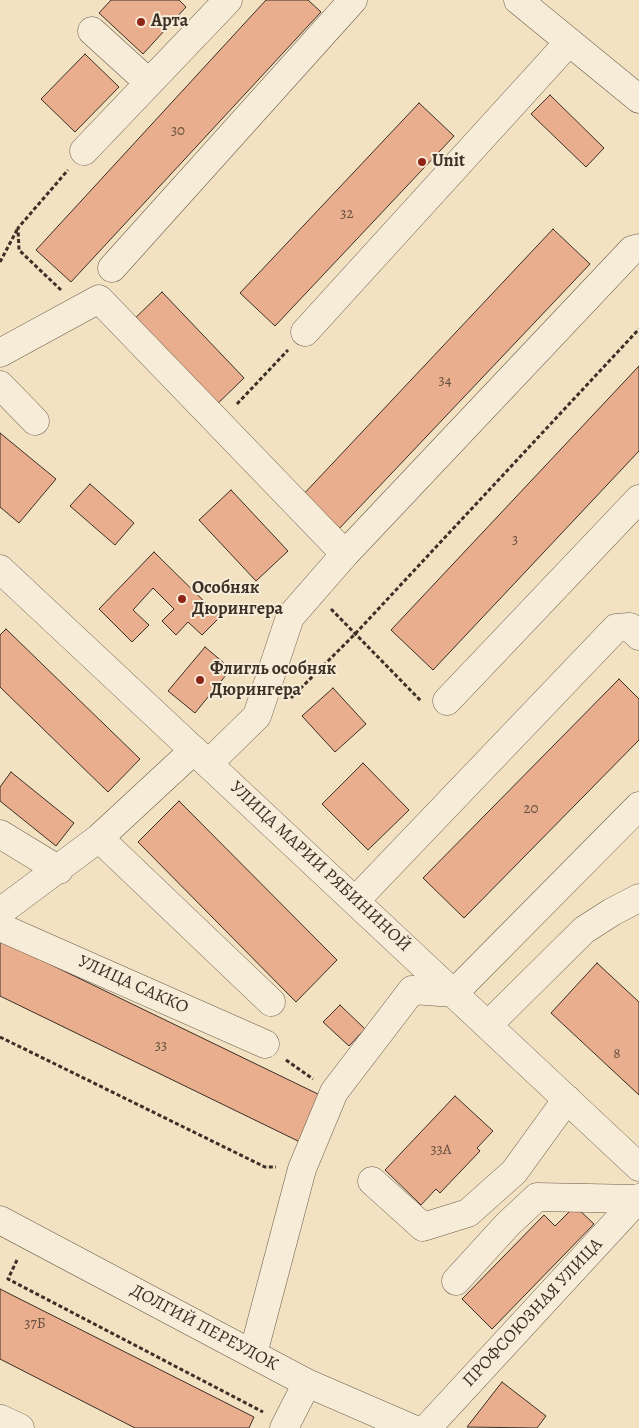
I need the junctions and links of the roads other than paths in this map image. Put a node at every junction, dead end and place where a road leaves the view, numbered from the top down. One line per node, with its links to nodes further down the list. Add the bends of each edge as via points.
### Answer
1 (228, 0): 6 (street)
2 (353, 0): 10 (street)
3 (518, 0): 5 (street)
4 (92, 31): 6 (street)
5 (570, 42): 7 (street); 11 (street)
6 (148, 82): 8 (street)
7 (639, 99)
8 (84, 151)
9 (639, 248): 16 (street, via 632,250)
10 (112, 268)
11 (305, 332)
12 (0, 353): 16 (street, via 98,299)
13 (0, 385): 14 (street)
14 (35, 421)
15 (639, 499): 19 (street)
16 (345, 554): 20 (street, via 290,617 257,716)
17 (0, 569): 20 (street, УЛИЦА МАРИИ РЯБИНИНОЙ)
18 (639, 636): 26 (street, via 630,627 616,628)
19 (447, 701)
20 (202, 756): 23 (street); 26 (street, УЛИЦА МАРИИ РЯБИНИНОЙ)
21 (639, 806): 29 (street)
22 (0, 834): 24 (street)
23 (99, 838): 24 (street); 30 (street)
24 (59, 870): 27 (street)
25 (639, 898): 31 (street, via 584,930)
26 (355, 900): 29 (street, УЛИЦА МАРИИ РЯБИНИНОЙ)
27 (0, 912)
28 (0, 927): 32 (street, УЛИЦА САККО)
29 (454, 993): 31 (street, УЛИЦА МАРИИ РЯБИНИНОЙ); 39 (street, via 412,990 334,1092 302,1169)
30 (271, 1002)
31 (488, 1025): 33 (street, УЛИЦА МАРИИ РЯБИНИНОЙ)
32 (266, 1044)
33 (567, 1099): 34 (street, УЛИЦА МАРИИ РЯБИНИНОЙ); 35 (street, via 514,1172 468,1213 423,1227)
34 (639, 1166)
35 (372, 1180)
36 (639, 1199): 38 (street, via 538,1198 508,1224); 42 (street, ПРОФСОЮЗНАЯ УЛИЦА)
37 (0, 1220): 39 (street, ДОЛГИЙ ПЕРЕУЛОК)
38 (456, 1281)
39 (253, 1354): 40 (street, ДОЛГИЙ ПЕРЕУЛОК)
40 (307, 1383): 41 (street); 42 (street, ДОЛГИЙ ПЕРЕУЛОК)
41 (285, 1426)
42 (429, 1426)

